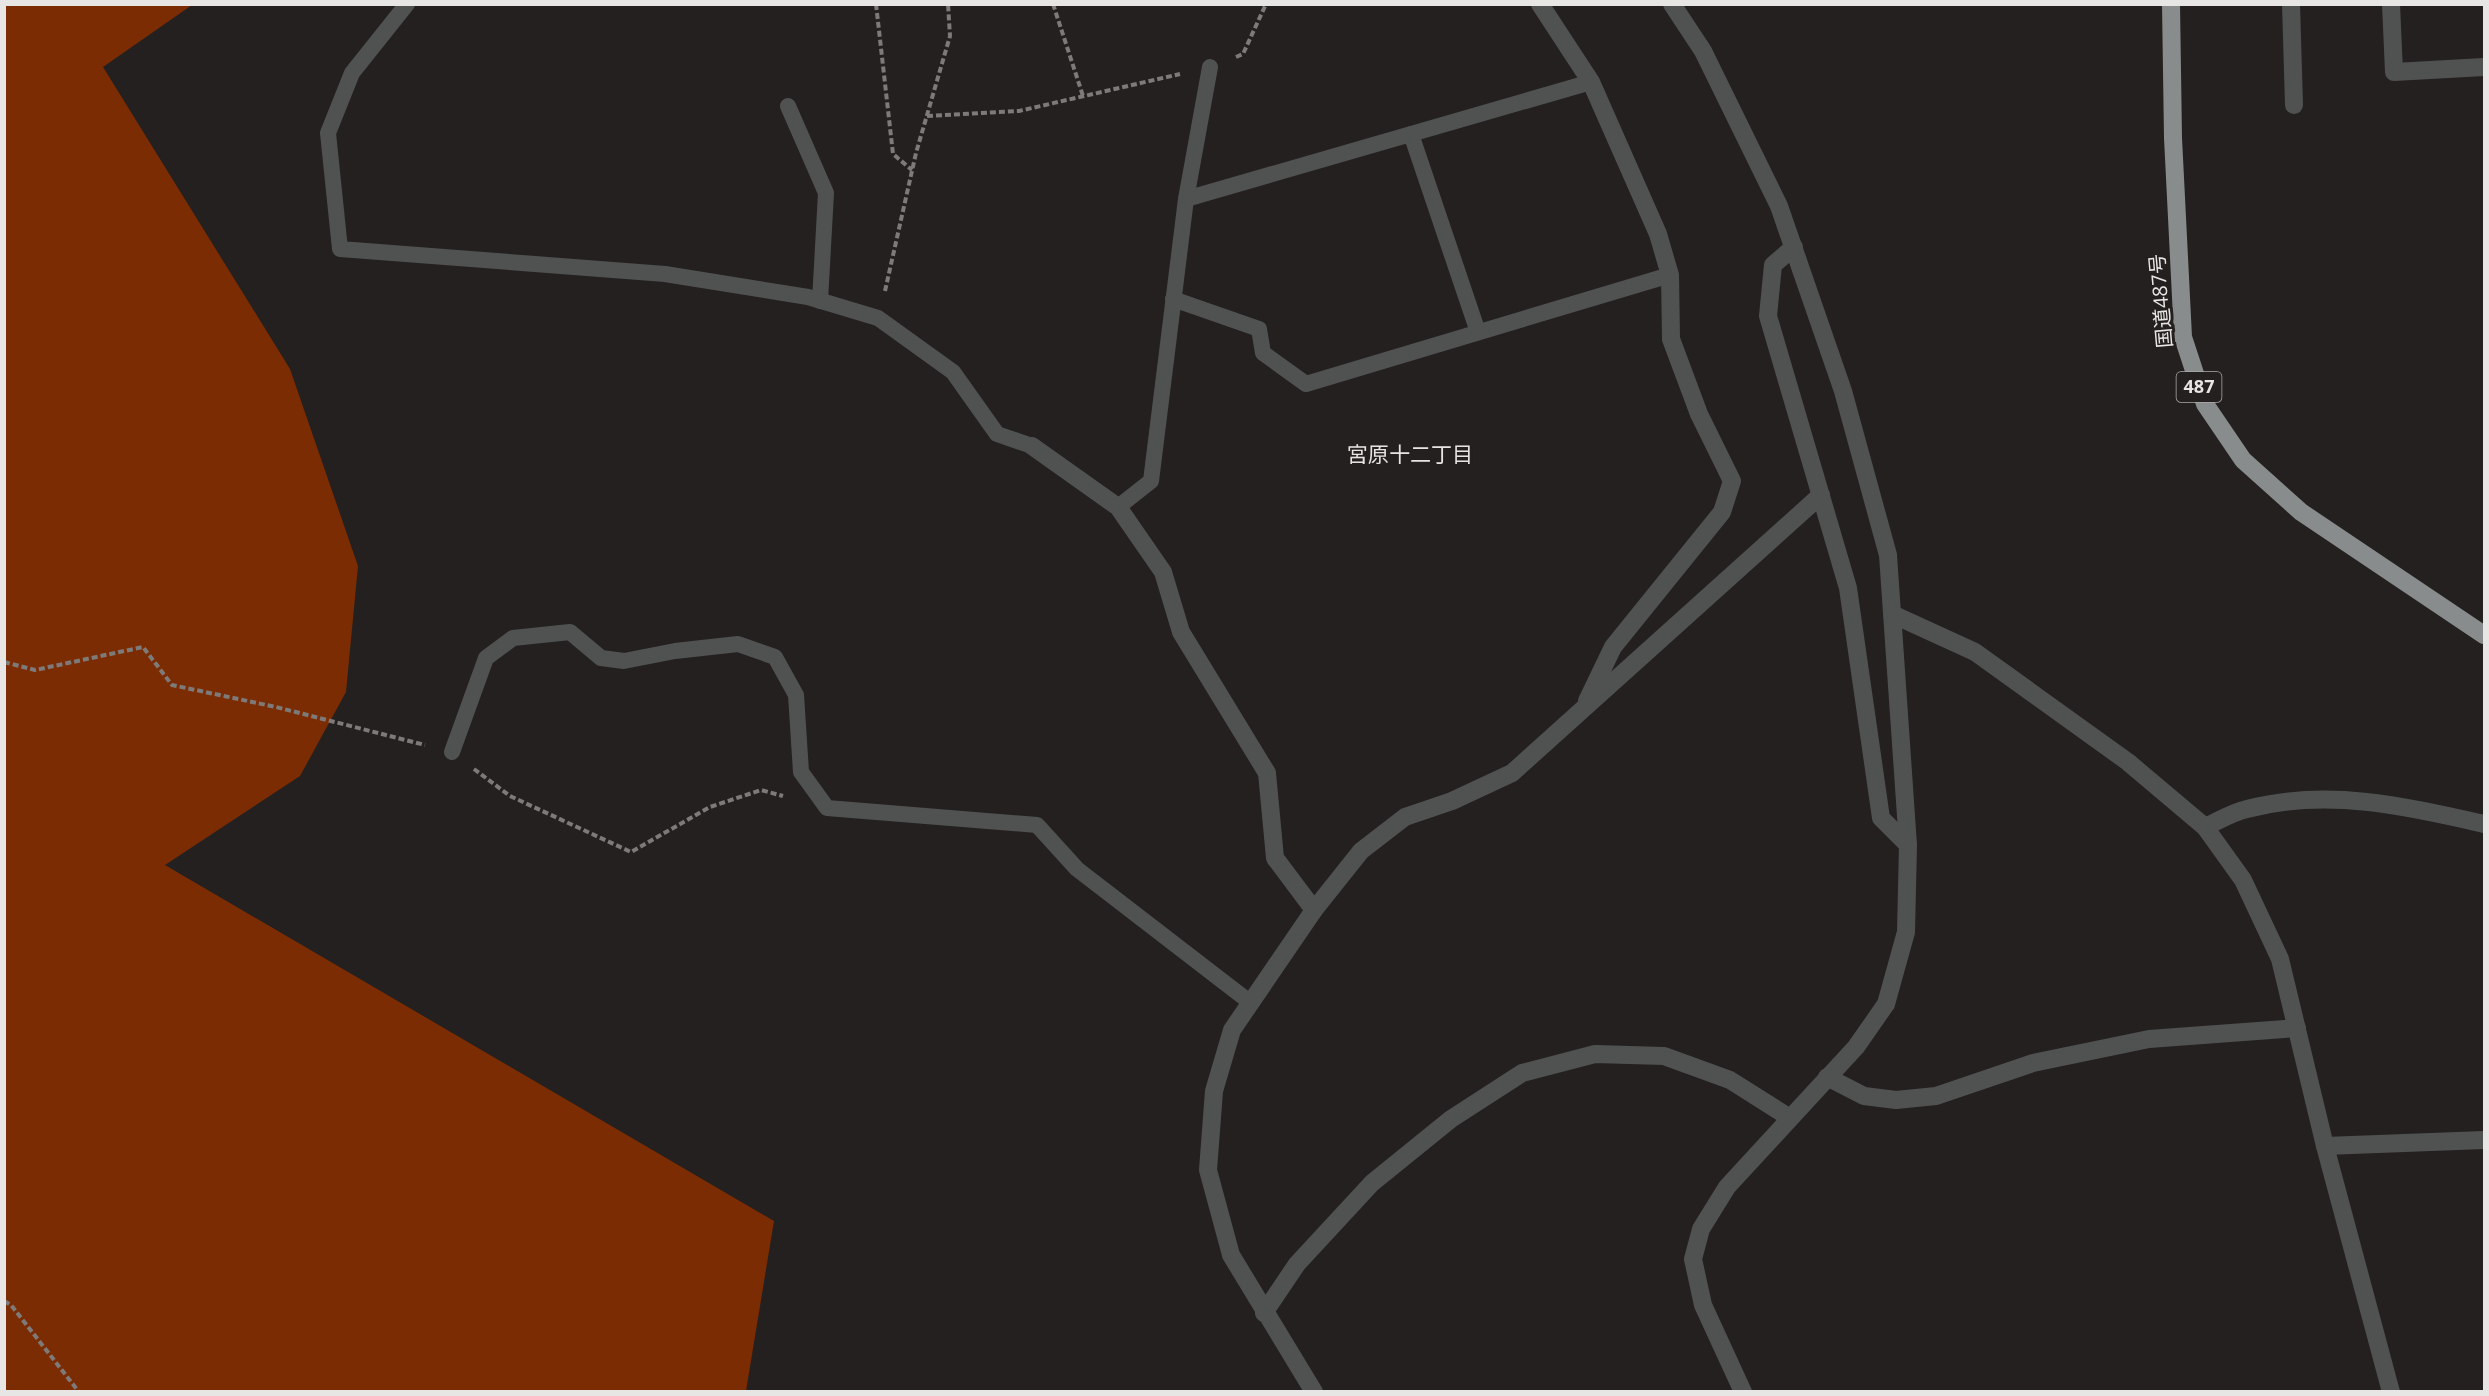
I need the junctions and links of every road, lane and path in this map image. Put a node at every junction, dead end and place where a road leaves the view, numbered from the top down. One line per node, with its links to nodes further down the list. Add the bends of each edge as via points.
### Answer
1 (407, 4): 24 (lane, via 352,73 328,133 340,249 665,274)
2 (876, 4): 19 (path, via 893,154)
3 (948, 4): 17 (path, via 950,36)
4 (1053, 4): 14 (path)
5 (1266, 4): 11 (path, via 1244,54)
6 (1540, 4): 13 (street)
7 (1672, 4): 21 (street, via 1703,51 1779,206)
8 (2171, 4): 31 (highway, 国道487号 / 487, via 2183,337 2205,404 2244,460 2301,512)
9 (2291, 4): 15 (street)
10 (2391, 4): 12 (street, via 2394,72)
11 (1210, 67): 14 (path); 20 (lane)
12 (2484, 67)
13 (1591, 82): 18 (lane); 22 (street, via 1658,234)
14 (1083, 96): 17 (path, via 1019,111)
15 (2294, 105)
16 (788, 106): 24 (lane, via 826,193)
17 (927, 117): 19 (path)
18 (1411, 134): 20 (lane); 26 (lane)
19 (912, 170): 25 (path)
20 (1186, 199): 23 (lane)
21 (1794, 247): 28 (street, via 1773,265 1768,316); 30 (street, via 1842,391 1888,555)
22 (1670, 274): 26 (lane); 33 (street, via 1671,339 1699,414 1732,481 1722,512 1613,648)
23 (1173, 299): 26 (lane, via 1259,329 1263,353 1306,384); 29 (lane, via 1151,481)
24 (820, 301): 25 (lane)
25 (878, 318): 27 (lane, via 953,372 997,434)
26 (1478, 332)
27 (1032, 446): 29 (street)
28 (1821, 495): 33 (street); 38 (street, via 1848,588 1881,818)
29 (1118, 507): 39 (street, via 1163,572 1181,632 1267,773 1275,858)
30 (1892, 614): 37 (street, via 1975,652 2127,762); 38 (street)
31 (2484, 635)
32 (4, 662): 34 (path, via 35,670 143,647 172,685)
33 (1582, 711): 39 (street, via 1512,773 1452,801 1405,817 1361,851)
34 (452, 752): 35 (path, via 510,796 632,852 710,807 761,790); 35 (lane, via 486,658 513,638 570,632 601,658 624,661 738,644 775,657 796,695 801,772)
35 (827, 807): 40 (lane, via 1036,825 1077,868)
36 (2484, 824): 37 (street, via 2412,807 2313,798 2246,809)
37 (2205, 827): 41 (street, via 2243,880 2275,949)
38 (1908, 845): 42 (street, via 1906,932 1886,1004 1856,1047)
39 (1314, 910): 40 (street)
40 (1251, 1003): 47 (street, via 1232,1030 1214,1091 1208,1170 1231,1255)
41 (2297, 1028): 42 (street, via 2149,1039 2033,1063 1936,1096 1896,1100 1864,1096); 45 (street)
42 (1827, 1077): 43 (street)
43 (1790, 1118): 47 (street, via 1730,1080 1664,1056 1595,1054 1522,1073 1451,1119 1371,1183 1297,1264); 50 (street, via 1726,1187 1701,1229 1693,1259 1703,1305)
44 (2484, 1140): 45 (street)
45 (2325, 1146): 51 (street)
46 (4, 1301): 48 (path)
47 (1264, 1313): 49 (street)
48 (79, 1392)
49 (1314, 1392)
50 (1743, 1392)
51 (2391, 1392)

